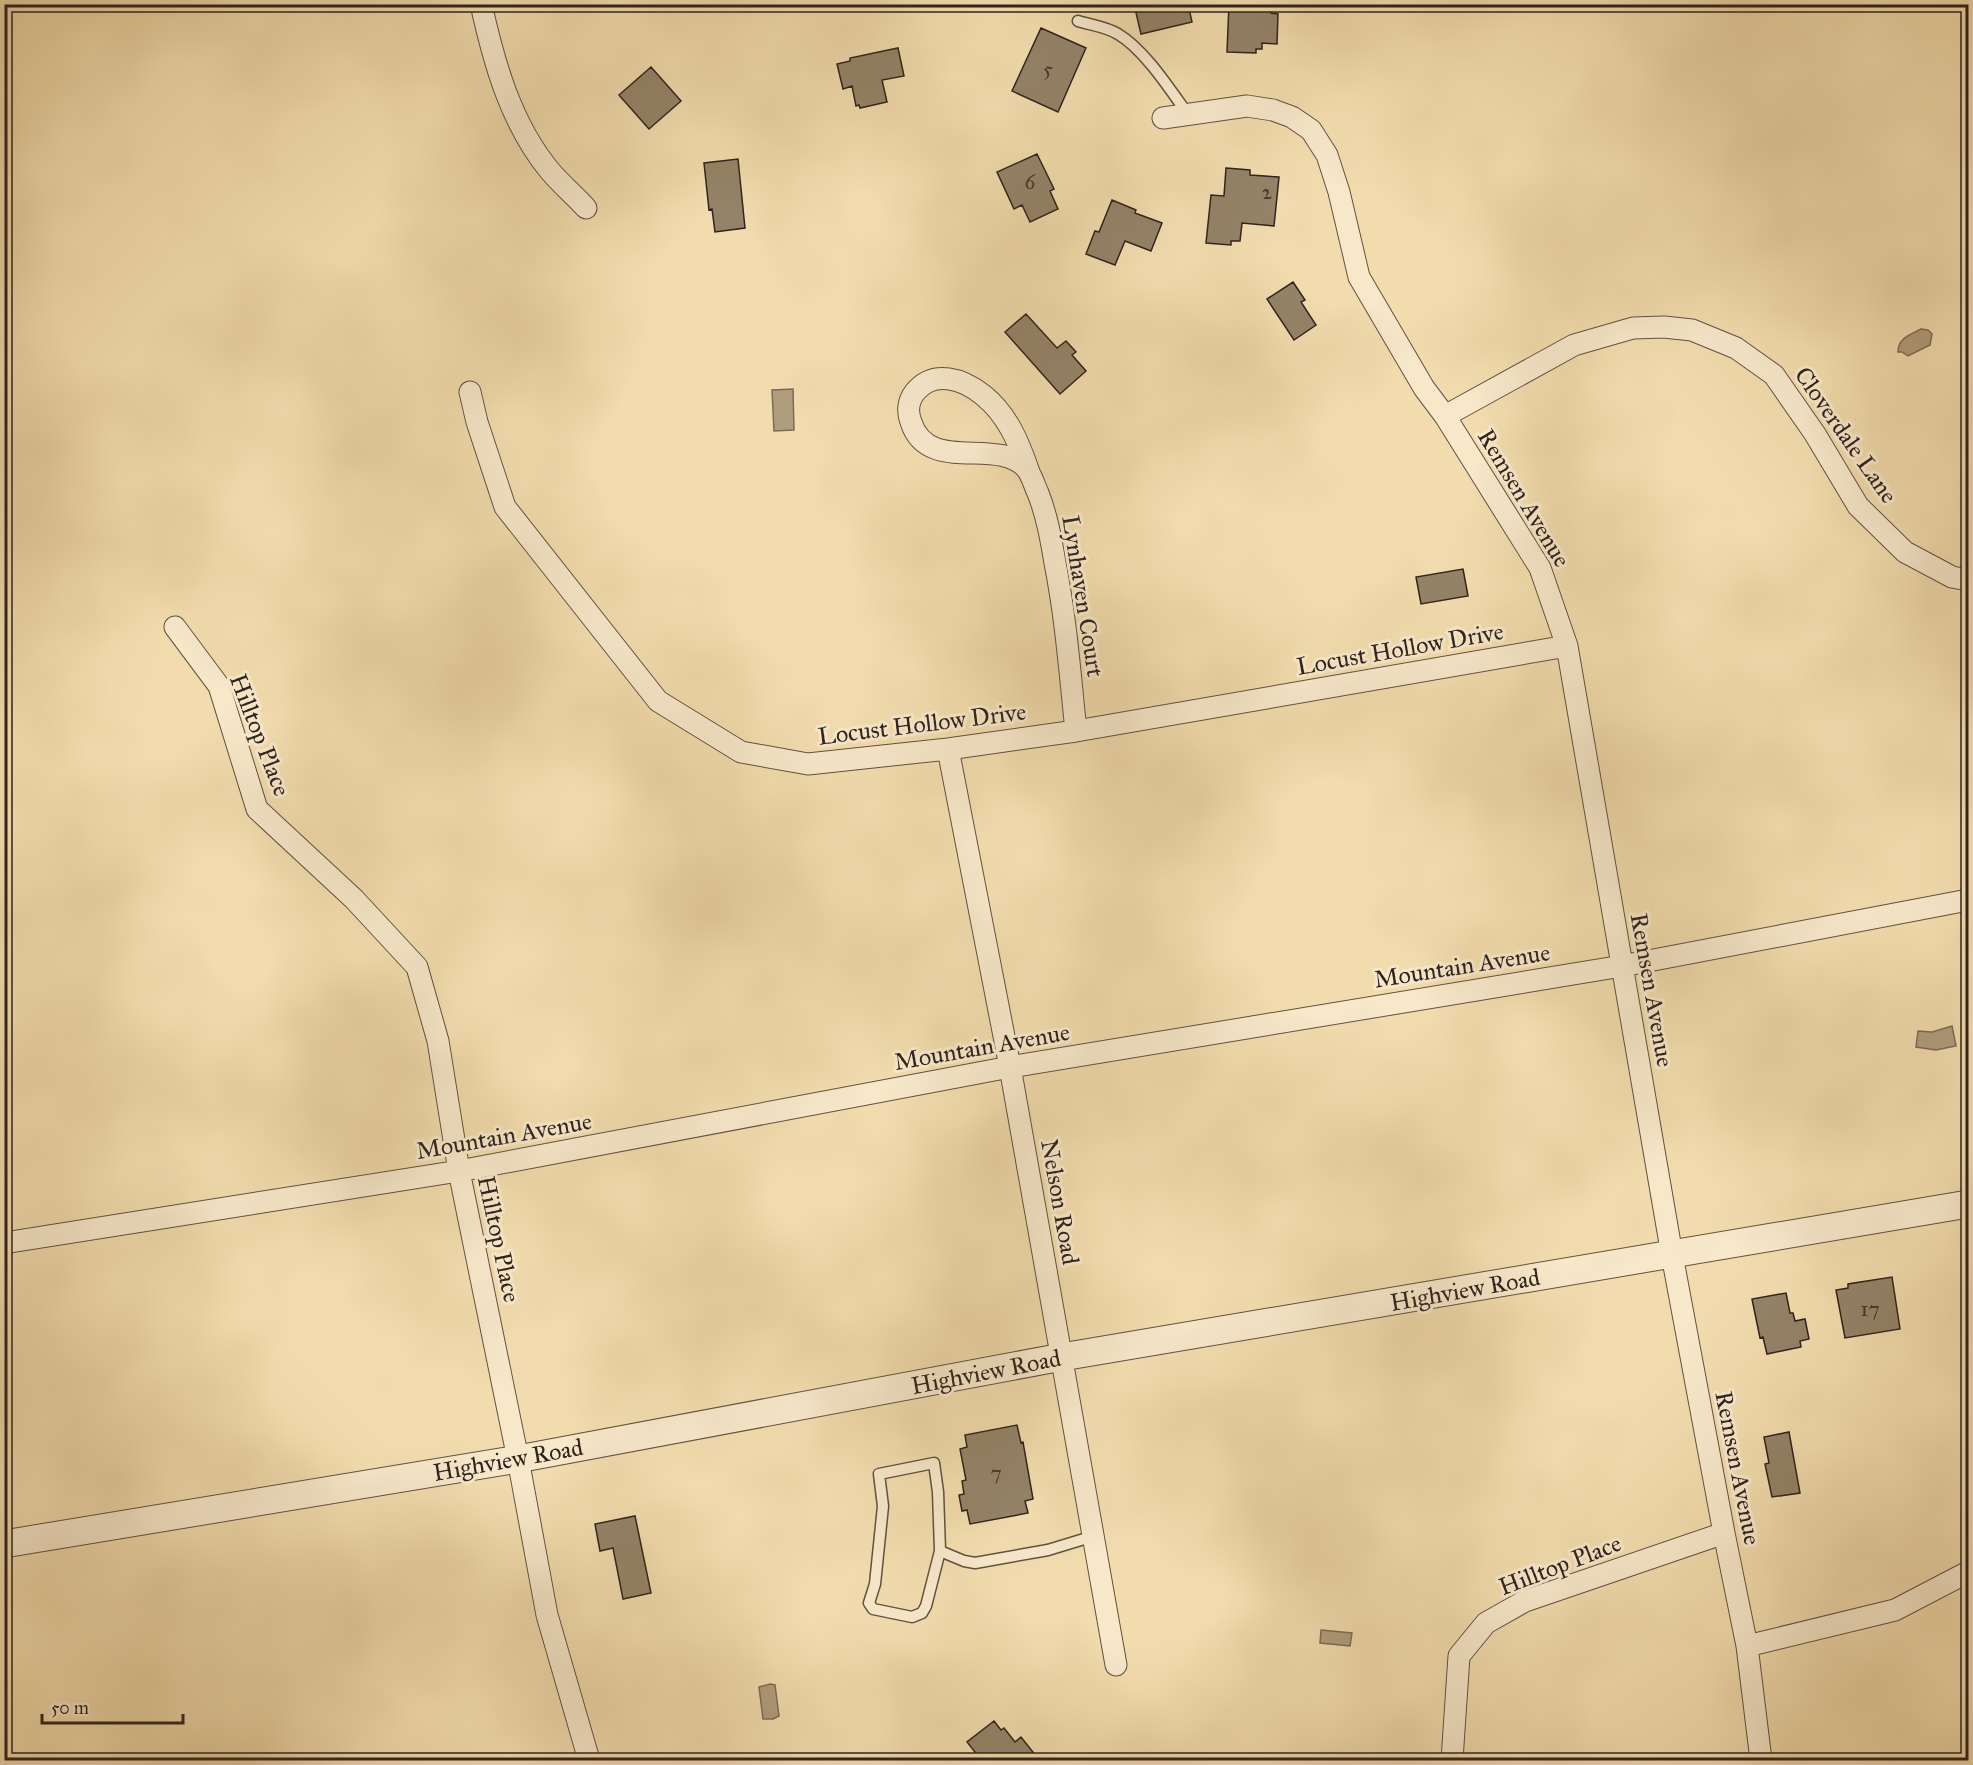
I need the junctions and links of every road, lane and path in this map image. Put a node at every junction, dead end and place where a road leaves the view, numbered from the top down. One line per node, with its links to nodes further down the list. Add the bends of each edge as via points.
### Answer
1 (481, 4): 5 (street, via 494,61 520,125 549,170)
2 (1078, 21): 3 (lane, via 1117,33 1132,44)
3 (1189, 116): 4 (street, Remsen Avenue); 7 (street, Remsen Avenue, via 1247,106 1292,117 1311,130 1330,164 1359,278 1395,342)
4 (1163, 118)
5 (586, 208)
6 (470, 392): 13 (street, Locust Hollow Drive, via 504,507 658,701 741,752 808,764)
7 (1445, 416): 9 (street, Cloverdale Lane, via 1574,345 1633,328 1692,330 1736,348 1774,375 1858,506 1905,552 1952,578); 11 (street, Remsen Avenue, via 1540,568)
8 (1029, 472): 8 (street, Lynhaven Court, via 1009,458 952,453 926,444 910,423 911,398 926,382 936,378 963,382 983,395 1008,423); 12 (street, Lynhaven Court, via 1046,512 1064,611)
9 (1968, 580)
10 (176, 627): 17 (street, Hilltop Place, via 219,686 257,809 354,899 417,967 438,1041)
11 (1567, 646): 12 (street, Locust Hollow Drive); 15 (street, Remsen Avenue)
12 (1076, 731): 13 (street, Locust Hollow Drive)
13 (948, 749): 16 (street, Nelson Road)
14 (1968, 900): 15 (street, Mountain Avenue)
15 (1622, 966): 16 (street, Mountain Avenue); 20 (street, Remsen Avenue)
16 (1010, 1067): 17 (street, Mountain Avenue); 21 (street, Nelson Road)
17 (459, 1171): 19 (street, Mountain Avenue); 22 (street, Hilltop Place)
18 (1968, 1204): 20 (street, Highview Road)
19 (4, 1243)
20 (1672, 1255): 21 (street, Highview Road); 23 (street, Remsen Avenue)
21 (1062, 1357): 22 (street, Highview Road); 24 (street, Nelson Road)
22 (518, 1459): 25 (street, Highview Road); 30 (street, Hilltop Place, via 547,1615)
23 (1724, 1533): 28 (street, Remsen Avenue); 31 (street, Hilltop Place, via 1525,1601 1486,1623 1459,1656)
24 (1094, 1536): 26 (lane, via 1048,1550 975,1563); 29 (street, Nelson Road)
25 (4, 1544)
26 (940, 1551): 26 (lane, via 934,1463 879,1474 883,1506 875,1584 870,1596 873,1609 912,1617 922,1613)
27 (1968, 1572): 28 (street, via 1895,1610)
28 (1747, 1646): 32 (street, Remsen Avenue)
29 (1116, 1665)
30 (588, 1761)
31 (1452, 1761)
32 (1761, 1761)

